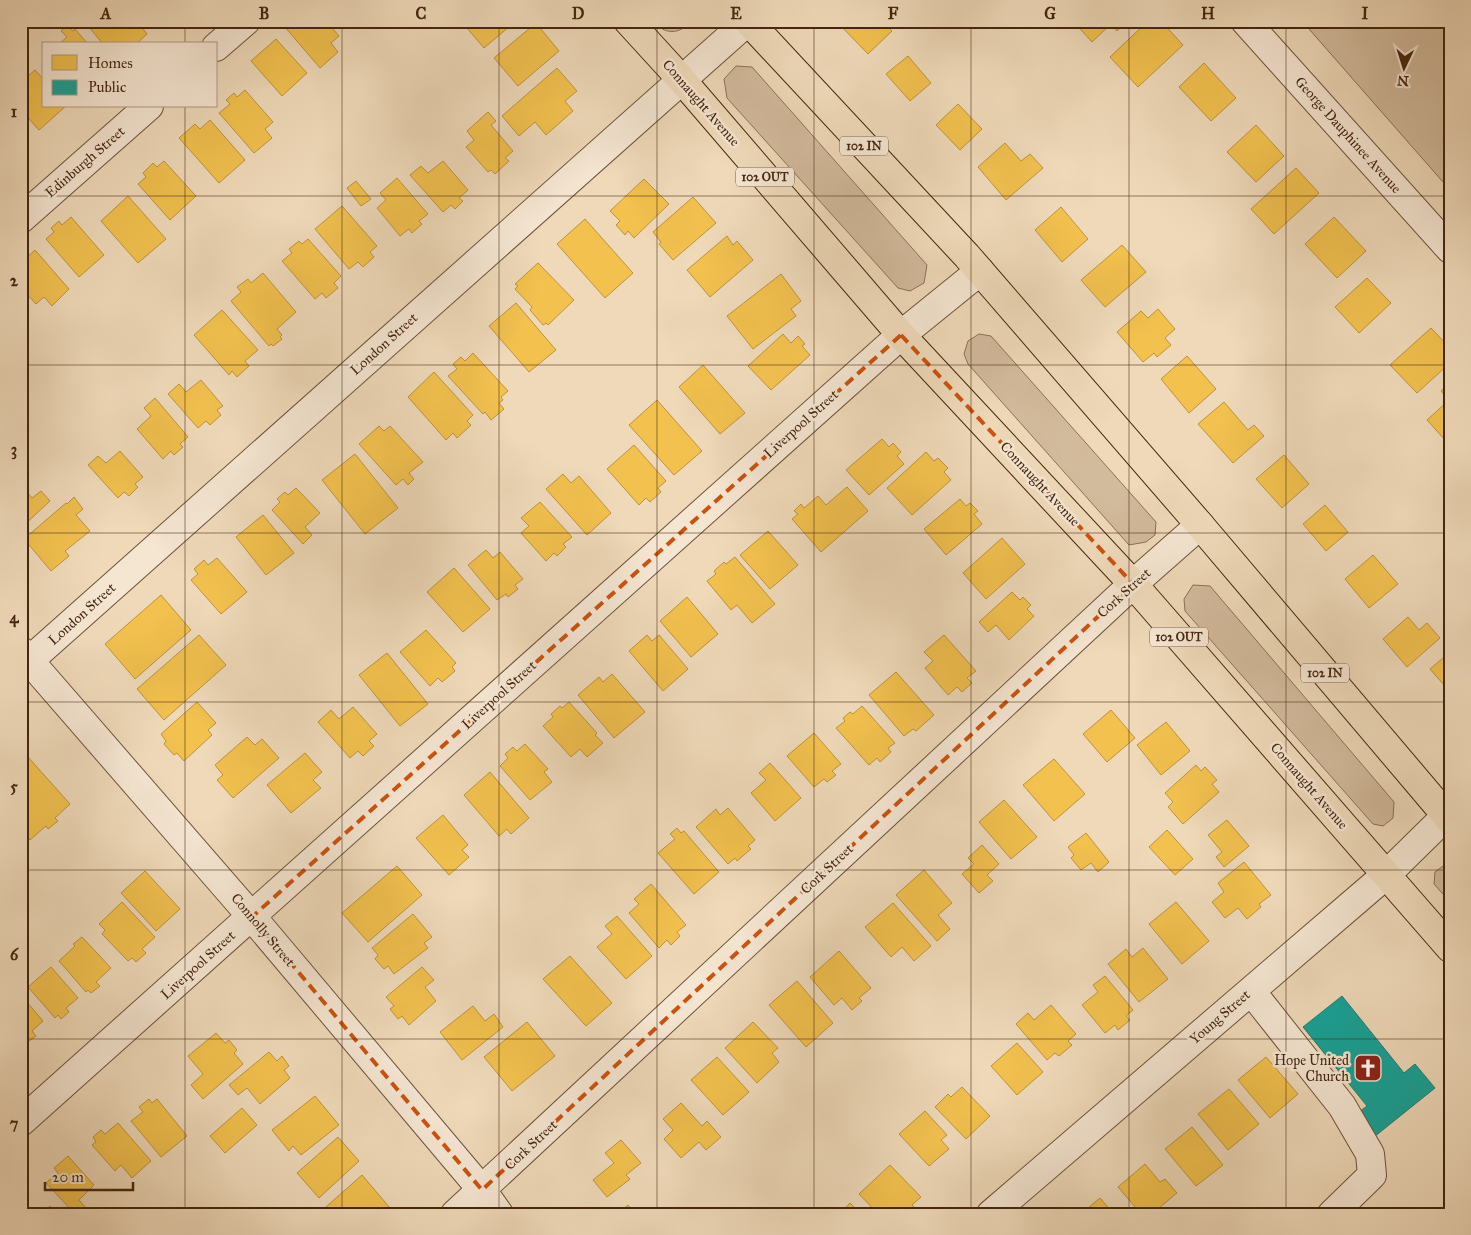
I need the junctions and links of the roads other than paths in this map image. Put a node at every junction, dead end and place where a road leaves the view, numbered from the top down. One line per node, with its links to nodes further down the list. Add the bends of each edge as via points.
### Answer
1 (246, 21): 5 (street)
2 (628, 21): 6 (main road, Connaught Avenue / 102 OUT)
3 (748, 21): 6 (street, London Street); 10 (main road, 102 IN)
4 (1245, 21): 9 (street, George Dauphinee Avenue)
5 (218, 45)
6 (681, 79): 11 (main road, Connaught Avenue / 102 OUT); 14 (street, London Street)
7 (147, 108): 8 (street, Edinburgh Street)
8 (21, 219)
9 (1450, 248)
10 (980, 271): 11 (street, Liverpool Street); 12 (main road, 102 IN)
11 (901, 335): 13 (main road, Connaught Avenue / 102 OUT); 17 (street, Liverpool Street)
12 (1200, 525): 13 (street, Cork Street); 15 (main road, 102 IN)
13 (1133, 584): 16 (main road, Connaught Avenue / 102 OUT); 21 (street, Cork Street)
14 (24, 660): 17 (street, Connolly Street)
15 (1448, 818): 16 (street, Young Street)
16 (1387, 874): 18 (main road, Connaught Avenue / 102 OUT); 19 (street, Young Street)
17 (252, 917): 20 (street, Liverpool Street); 21 (street, Connolly Street)
18 (1450, 948)
19 (1251, 991): 24 (street, Young Street); 25 (street, via 1342,1106 1370,1154 1372,1176)
20 (21, 1122)
21 (482, 1190): 22 (street, Cork Street); 23 (street, Connolly Street)
22 (455, 1214)
23 (499, 1214)
24 (990, 1214)
25 (1332, 1214)

